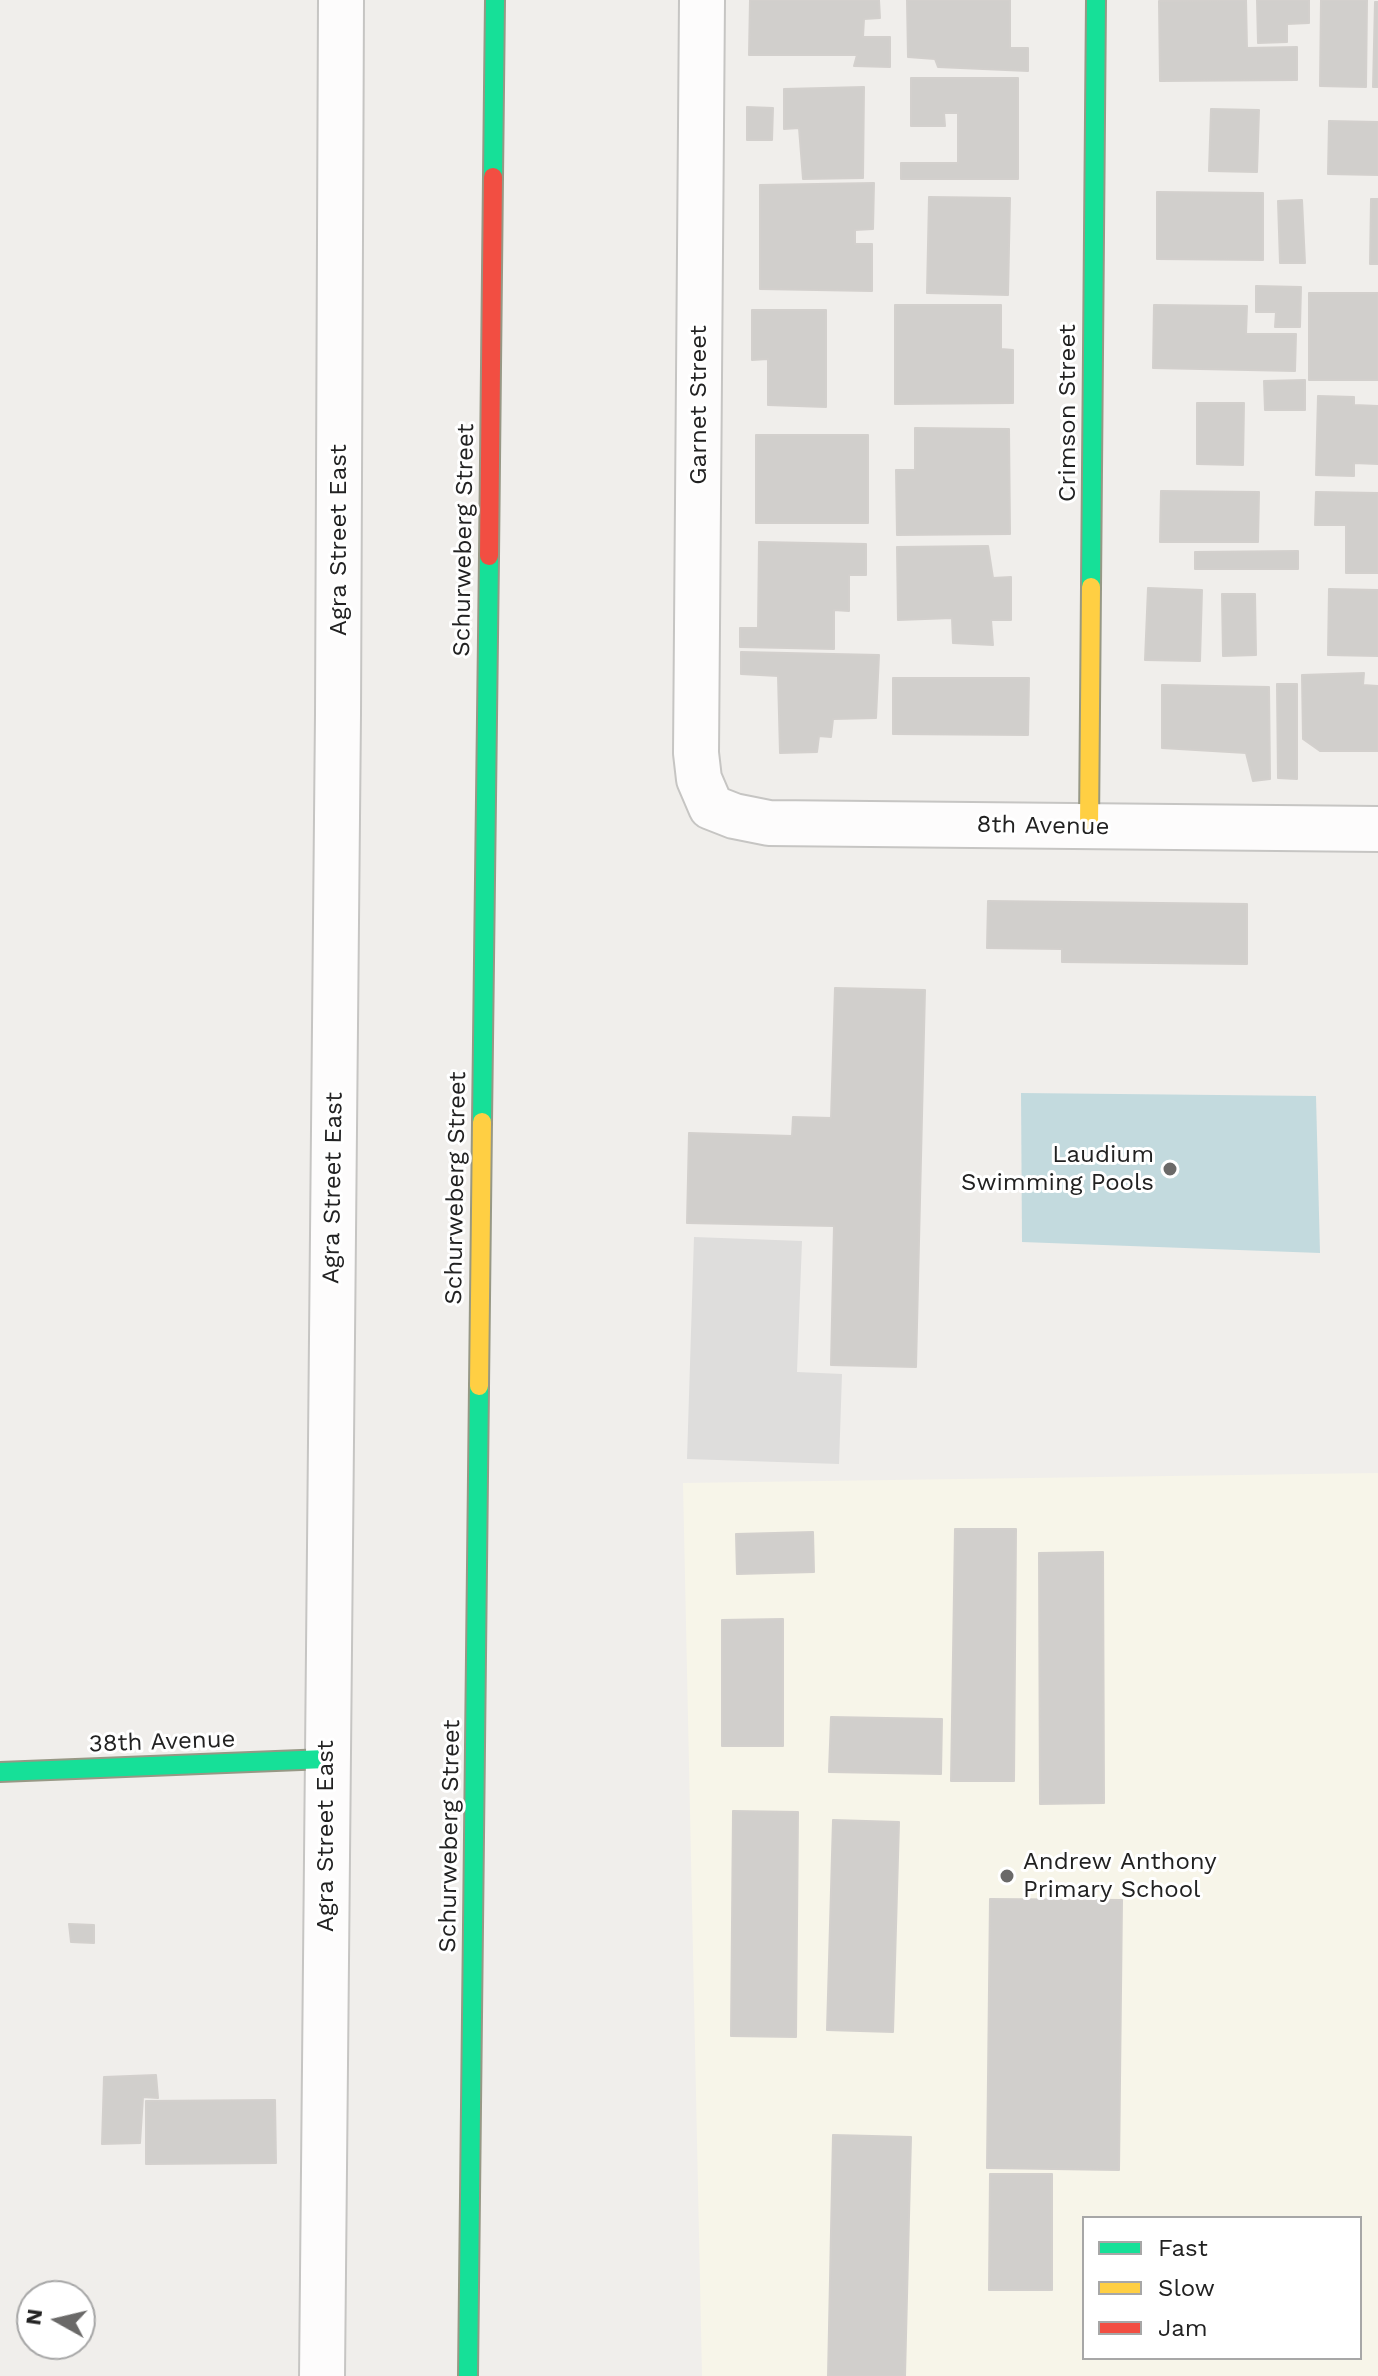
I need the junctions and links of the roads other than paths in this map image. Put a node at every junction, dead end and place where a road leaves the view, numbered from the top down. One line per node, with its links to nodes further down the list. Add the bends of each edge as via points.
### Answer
1 (341, 0): 8 (street, Agra Street East)
2 (495, 0): 11 (street, Schurweberg Street)
3 (702, 0): 5 (street, Garnet Street, via 696,753 699,779)
4 (1096, 0): 6 (street, Crimson Street)
5 (711, 807): 6 (street, 8th Avenue, via 769,823)
6 (1089, 827): 7 (street, 8th Avenue)
7 (1378, 829)
8 (326, 1759): 9 (street, 38th Avenue); 10 (street, Agra Street East)
9 (0, 1772)
10 (322, 2376)
11 (468, 2376)

